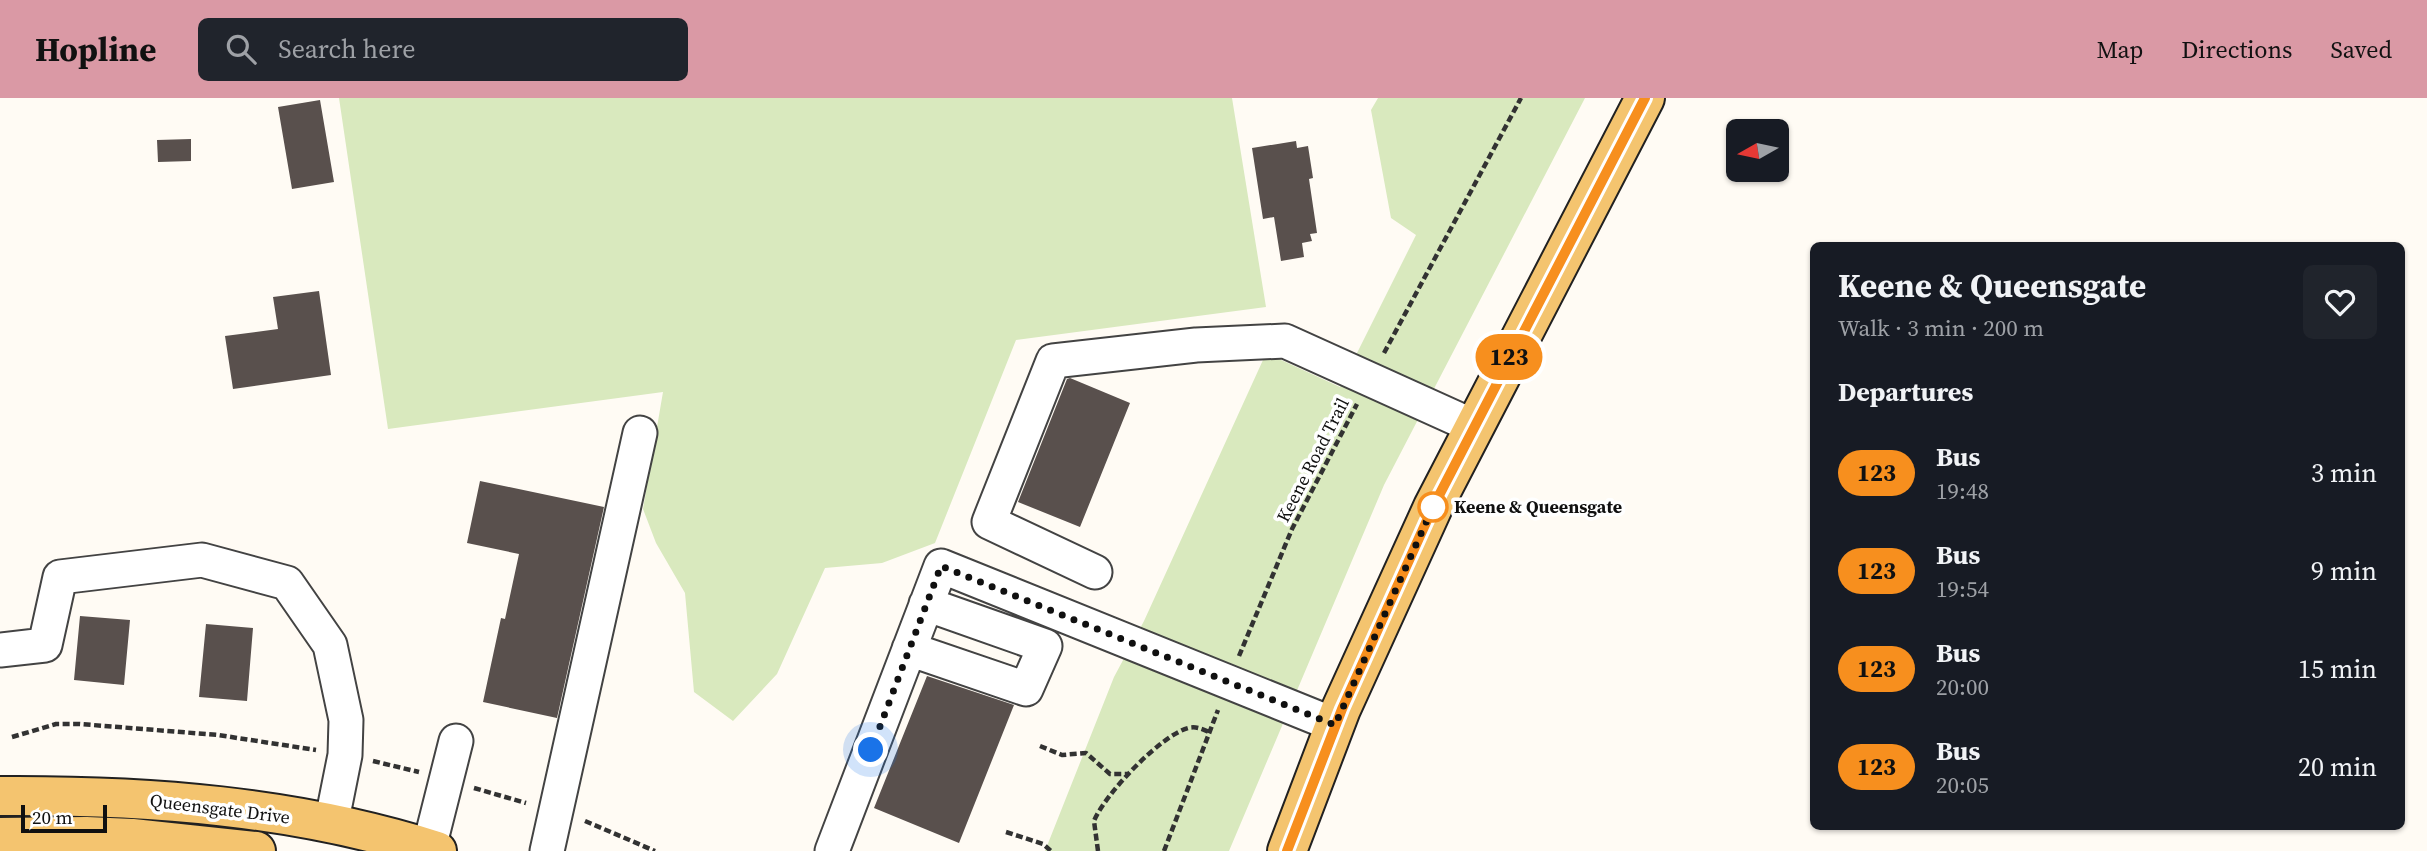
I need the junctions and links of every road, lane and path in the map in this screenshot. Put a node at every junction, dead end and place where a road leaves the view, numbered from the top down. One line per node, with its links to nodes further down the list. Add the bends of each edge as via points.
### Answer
1 (1521, 98): 3 (path, Keene Road Trail)
2 (1645, 98): 4 (main road)
3 (1369, 379): 4 (lane); 6 (lane, via 1285,341 1196,345 1053,361 989,522); 10 (path, Keene Road Trail, via 1292,529)
4 (1473, 426): 11 (main road)
5 (640, 433): 29 (lane)
6 (1095, 572)
7 (926, 604): 8 (lane); 8 (lane, via 1045,646 1026,689); 10 (lane, via 941,566)
8 (909, 649): 31 (lane)
9 (0, 650): 24 (lane, via 45,645 60,576 202,560 286,583 330,645 346,720 345,755)
10 (1229, 682): 11 (lane); 12 (path, Keene Road Trail)
11 (1335, 725): 35 (main road)
12 (1209, 732): 19 (path, via 1185,729); 34 (path, Keene Road Trail)
13 (12, 737): 16 (path, via 56,724 80,724)
14 (456, 741): 27 (lane)
15 (1040, 746): 19 (path, via 1062,755 1086,753 1111,774)
16 (321, 750)
17 (371, 761): 18 (path)
18 (428, 774)
19 (1128, 774): 33 (path, via 1094,821)
20 (473, 788): 22 (path)
21 (0, 796): 24 (main road, Queensgate Drive, via 162,799)
22 (537, 806)
23 (573, 817): 30 (path)
24 (331, 825): 27 (main road, Queensgate Drive)
25 (1006, 832): 32 (path)
26 (4, 842): 28 (main road, Queensgate Drive, via 86,836)
27 (433, 850)
28 (256, 851)
29 (547, 851)
30 (655, 851)
31 (832, 851)
32 (1051, 851)
33 (1098, 851)
34 (1164, 851)
35 (1287, 851)

